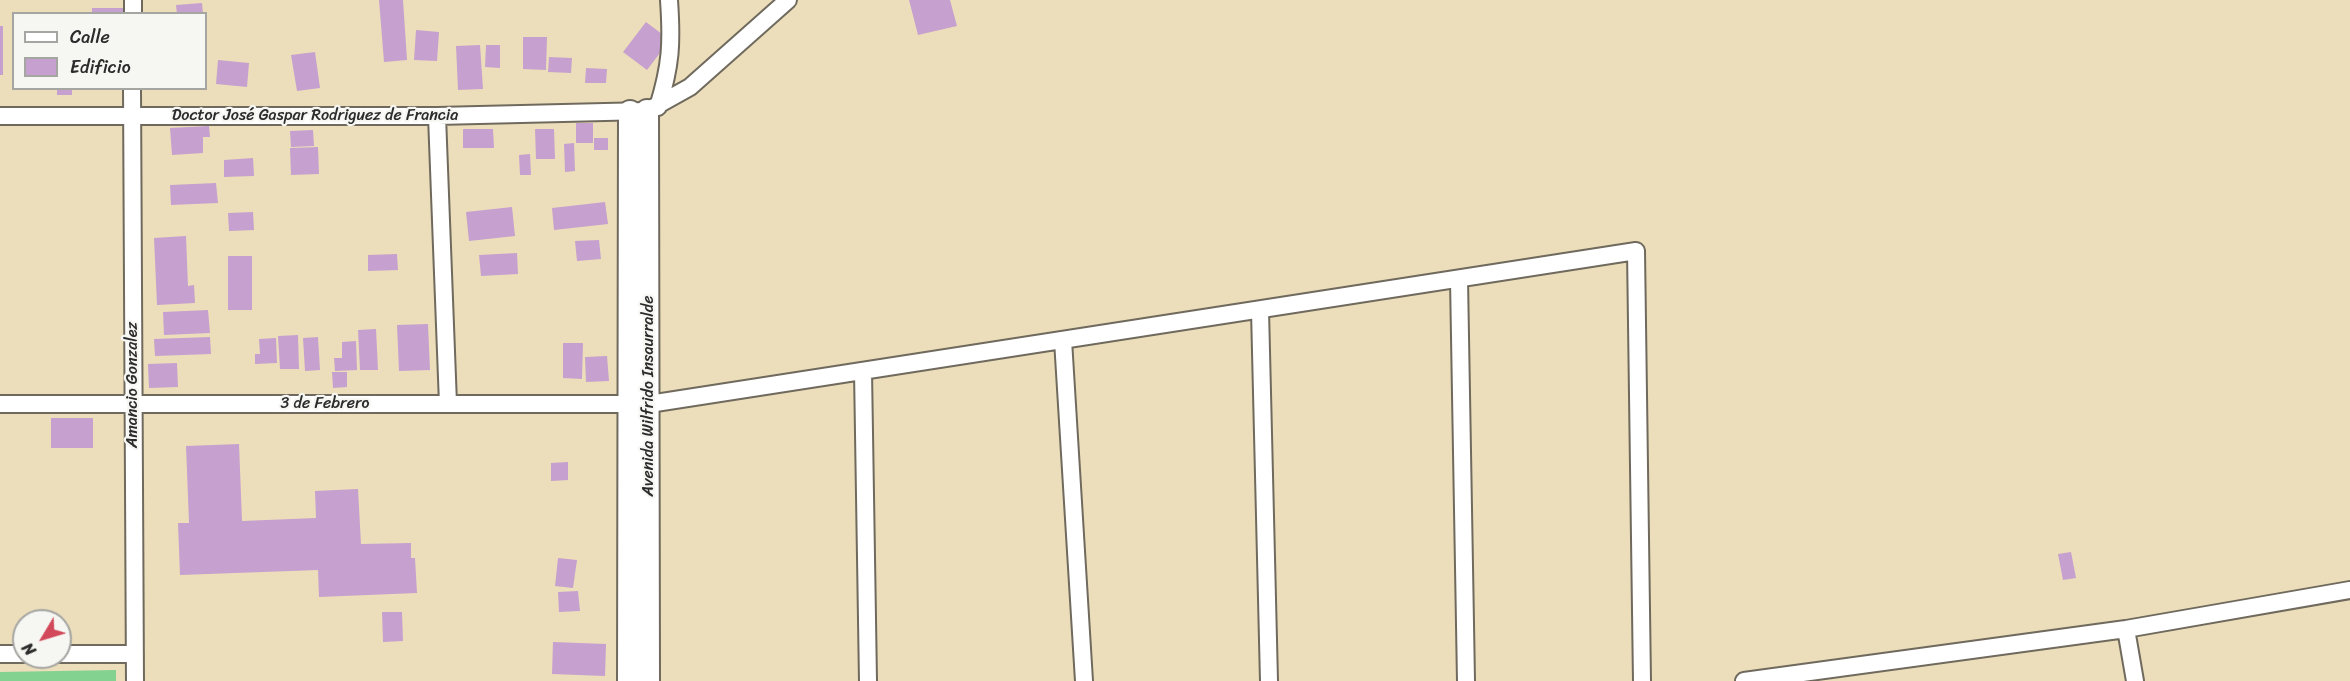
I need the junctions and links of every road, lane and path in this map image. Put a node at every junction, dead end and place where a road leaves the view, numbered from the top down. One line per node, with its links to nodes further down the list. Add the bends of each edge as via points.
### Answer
1 (669, 0): 4 (street, via 672,48 668,75)
2 (788, 0): 4 (street, via 690,87)
3 (132, 90): 7 (street, Amancio Gonzalez)
4 (645, 110): 6 (street, Doctor José Gaspar Rodriguez de Francia); 15 (street, Avenida Wilfrido Insaurralde)
5 (0, 116): 7 (street, Doctor José Gaspar Rodriguez de Francia)
6 (437, 116): 7 (street, Doctor José Gaspar Rodriguez de Francia); 14 (street)
7 (131, 117): 13 (street, Amancio Gonzalez)
8 (1459, 279): 9 (street, 3 de Febrero); 26 (street); 27 (street, 3 de Febrero, via 1636,251)
9 (1260, 310): 10 (street, 3 de Febrero); 25 (street)
10 (1063, 340): 11 (street, 3 de Febrero); 24 (street)
11 (863, 371): 15 (street, 3 de Febrero); 23 (street)
12 (0, 404): 13 (street, 3 de Febrero)
13 (133, 404): 14 (street, 3 de Febrero); 19 (street, Amancio Gonzalez)
14 (448, 404): 15 (street, 3 de Febrero)
15 (639, 404): 21 (street, Avenida Wilfrido Insaurralde); 22 (street, Avenida Wilfrido Insaurralde)
16 (2350, 590): 17 (street)
17 (2126, 629): 28 (street); 29 (street)
18 (72, 654): 19 (street)
19 (135, 654): 20 (street, Amancio Gonzalez)
20 (135, 681)
21 (629, 681)
22 (648, 681)
23 (868, 681)
24 (1083, 681)
25 (1269, 681)
26 (1466, 681)
27 (1642, 681)
28 (1744, 681)
29 (2135, 681)

